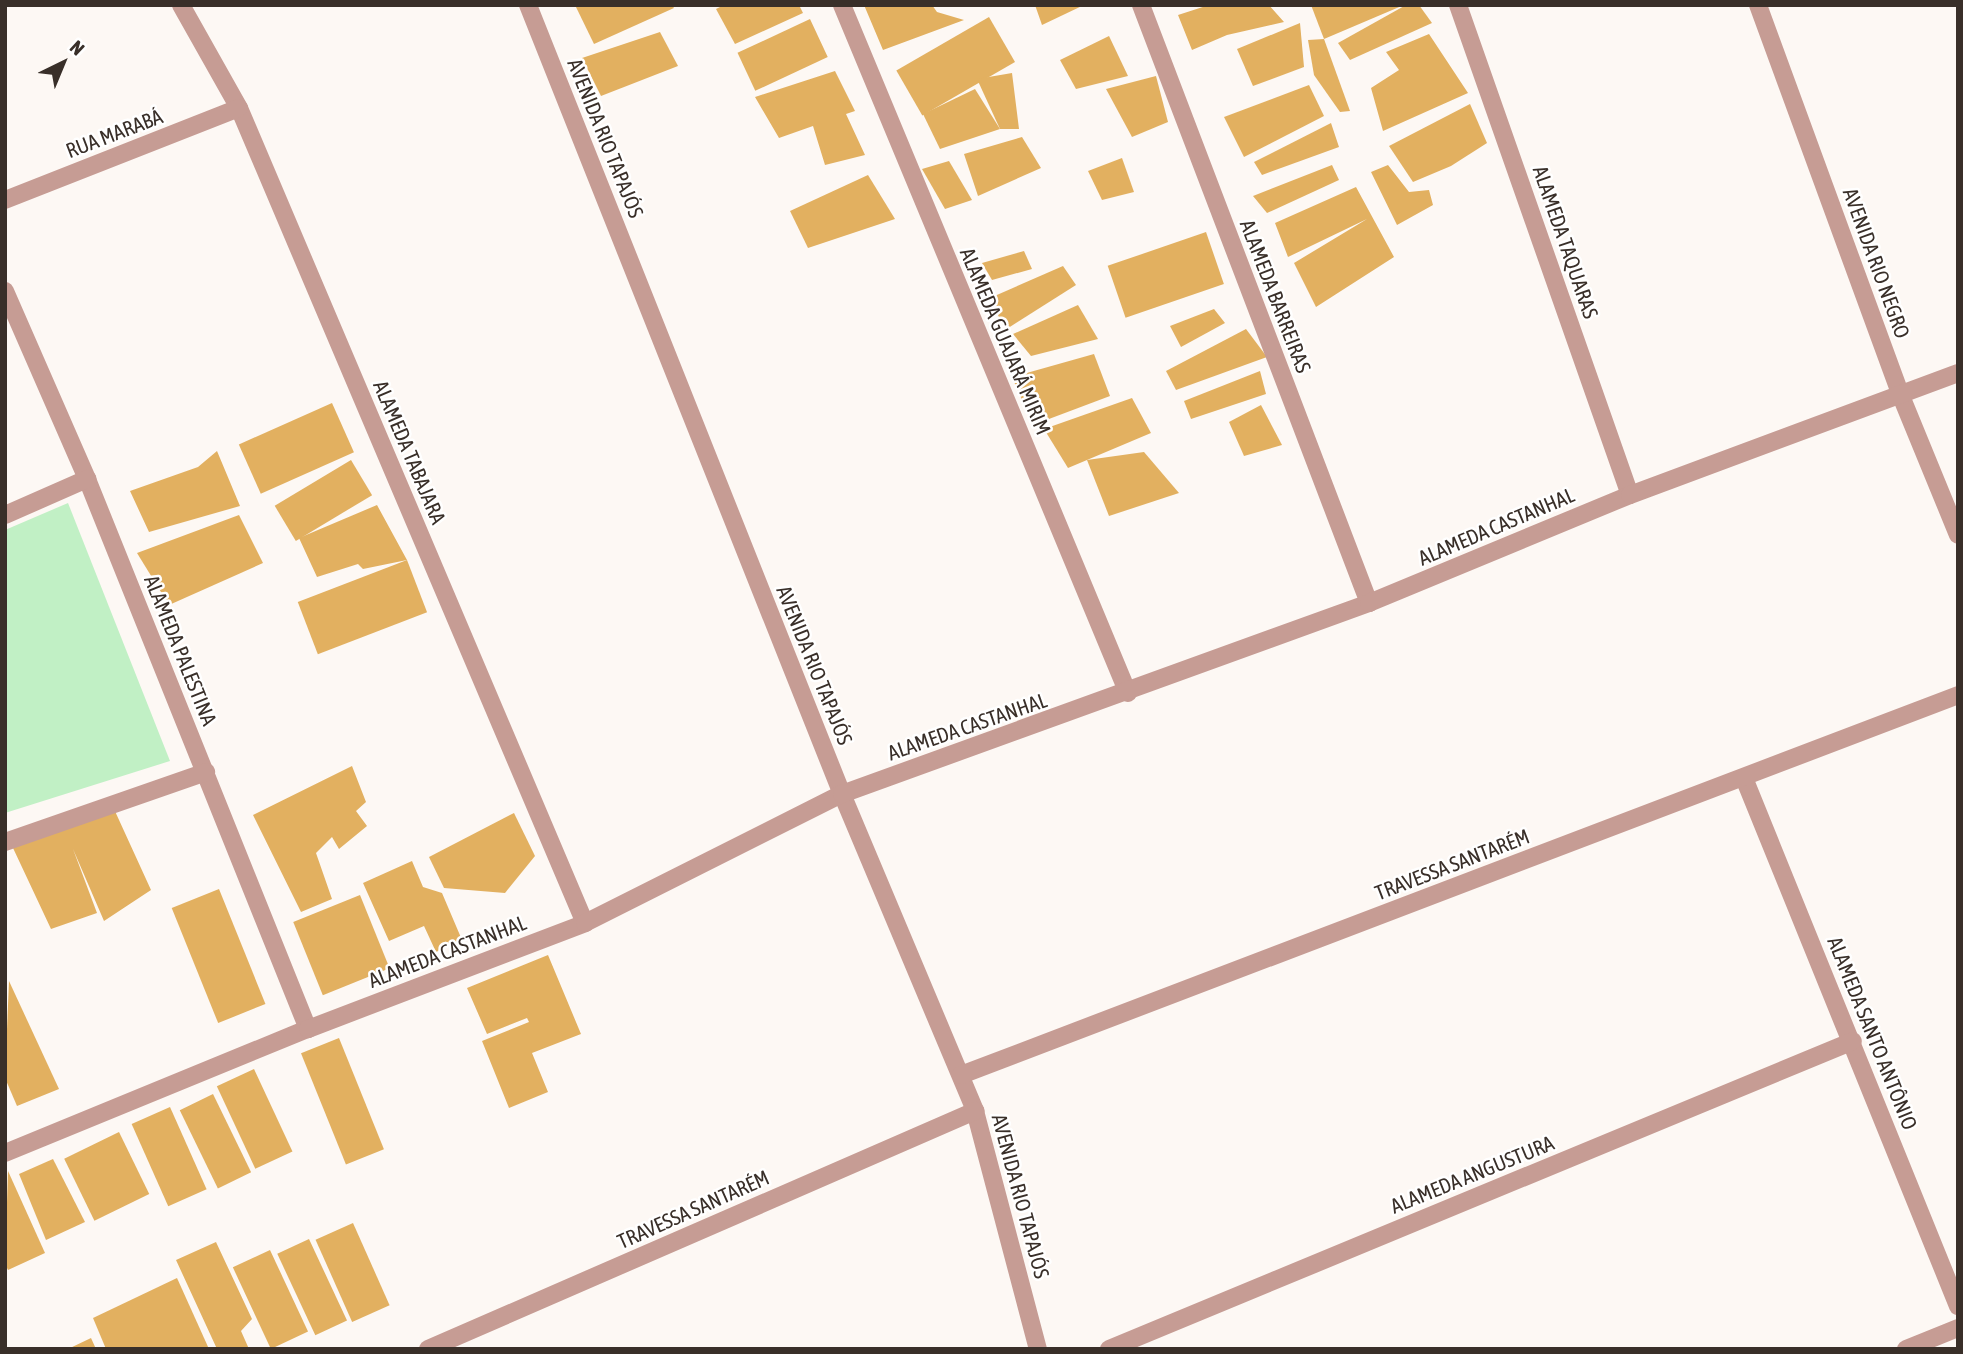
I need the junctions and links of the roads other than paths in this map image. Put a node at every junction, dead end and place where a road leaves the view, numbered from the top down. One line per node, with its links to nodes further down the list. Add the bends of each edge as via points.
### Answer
1 (181, 5): 7 (street, ALAMEDA TABAJARA)
2 (528, 5): 21 (street, AVENIDA RIO TAPAJÓS)
3 (842, 5): 17 (street, ALAMEDA GUAJARÁ MIRIM)
4 (1141, 5): 16 (street, ALAMEDA BARREIRAS)
5 (1458, 5): 13 (street, ALAMEDA TAQUARAS)
6 (1758, 5): 11 (street, AVENIDA RIO NEGRO)
7 (239, 108): 8 (street, RUA MARABÁ); 23 (street, ALAMEDA TABAJARA)
8 (5, 200)
9 (5, 291): 12 (street, ALAMEDA PALESTINA)
10 (1958, 373): 11 (street, ALAMEDA CASTANHAL)
11 (1901, 396): 13 (street, ALAMEDA CASTANHAL); 15 (street, AVENIDA RIO NEGRO)
12 (87, 479): 14 (street); 19 (street, ALAMEDA PALESTINA)
13 (1630, 495): 16 (street, ALAMEDA CASTANHAL)
14 (5, 515)
15 (1958, 535)
16 (1369, 603): 17 (street, ALAMEDA CASTANHAL)
17 (1128, 693): 21 (street, ALAMEDA CASTANHAL)
18 (1958, 695): 20 (street, TRAVESSA SANTARÉM)
19 (206, 772): 22 (street); 24 (street, ALAMEDA PALESTINA)
20 (1744, 778): 25 (street, ALAMEDA SANTO ANTÔNIO); 26 (street, TRAVESSA SANTARÉM)
21 (842, 794): 23 (street, ALAMEDA CASTANHAL); 26 (street, AVENIDA RIO TAPAJÓS)
22 (5, 842)
23 (585, 923): 24 (street, ALAMEDA CASTANHAL)
24 (308, 1029): 28 (street, ALAMEDA CASTANHAL)
25 (1853, 1041): 29 (street, ALAMEDA SANTO ANTÔNIO); 33 (street, ALAMEDA ANGUSTURA)
26 (961, 1075): 27 (street, AVENIDA RIO TAPAJÓS)
27 (975, 1111): 31 (street, TRAVESSA SANTARÉM); 32 (street, AVENIDA RIO TAPAJÓS)
28 (5, 1153)
29 (1958, 1306)
30 (1958, 1328): 34 (street)
31 (428, 1349)
32 (1038, 1349)
33 (1109, 1349)
34 (1906, 1349)

